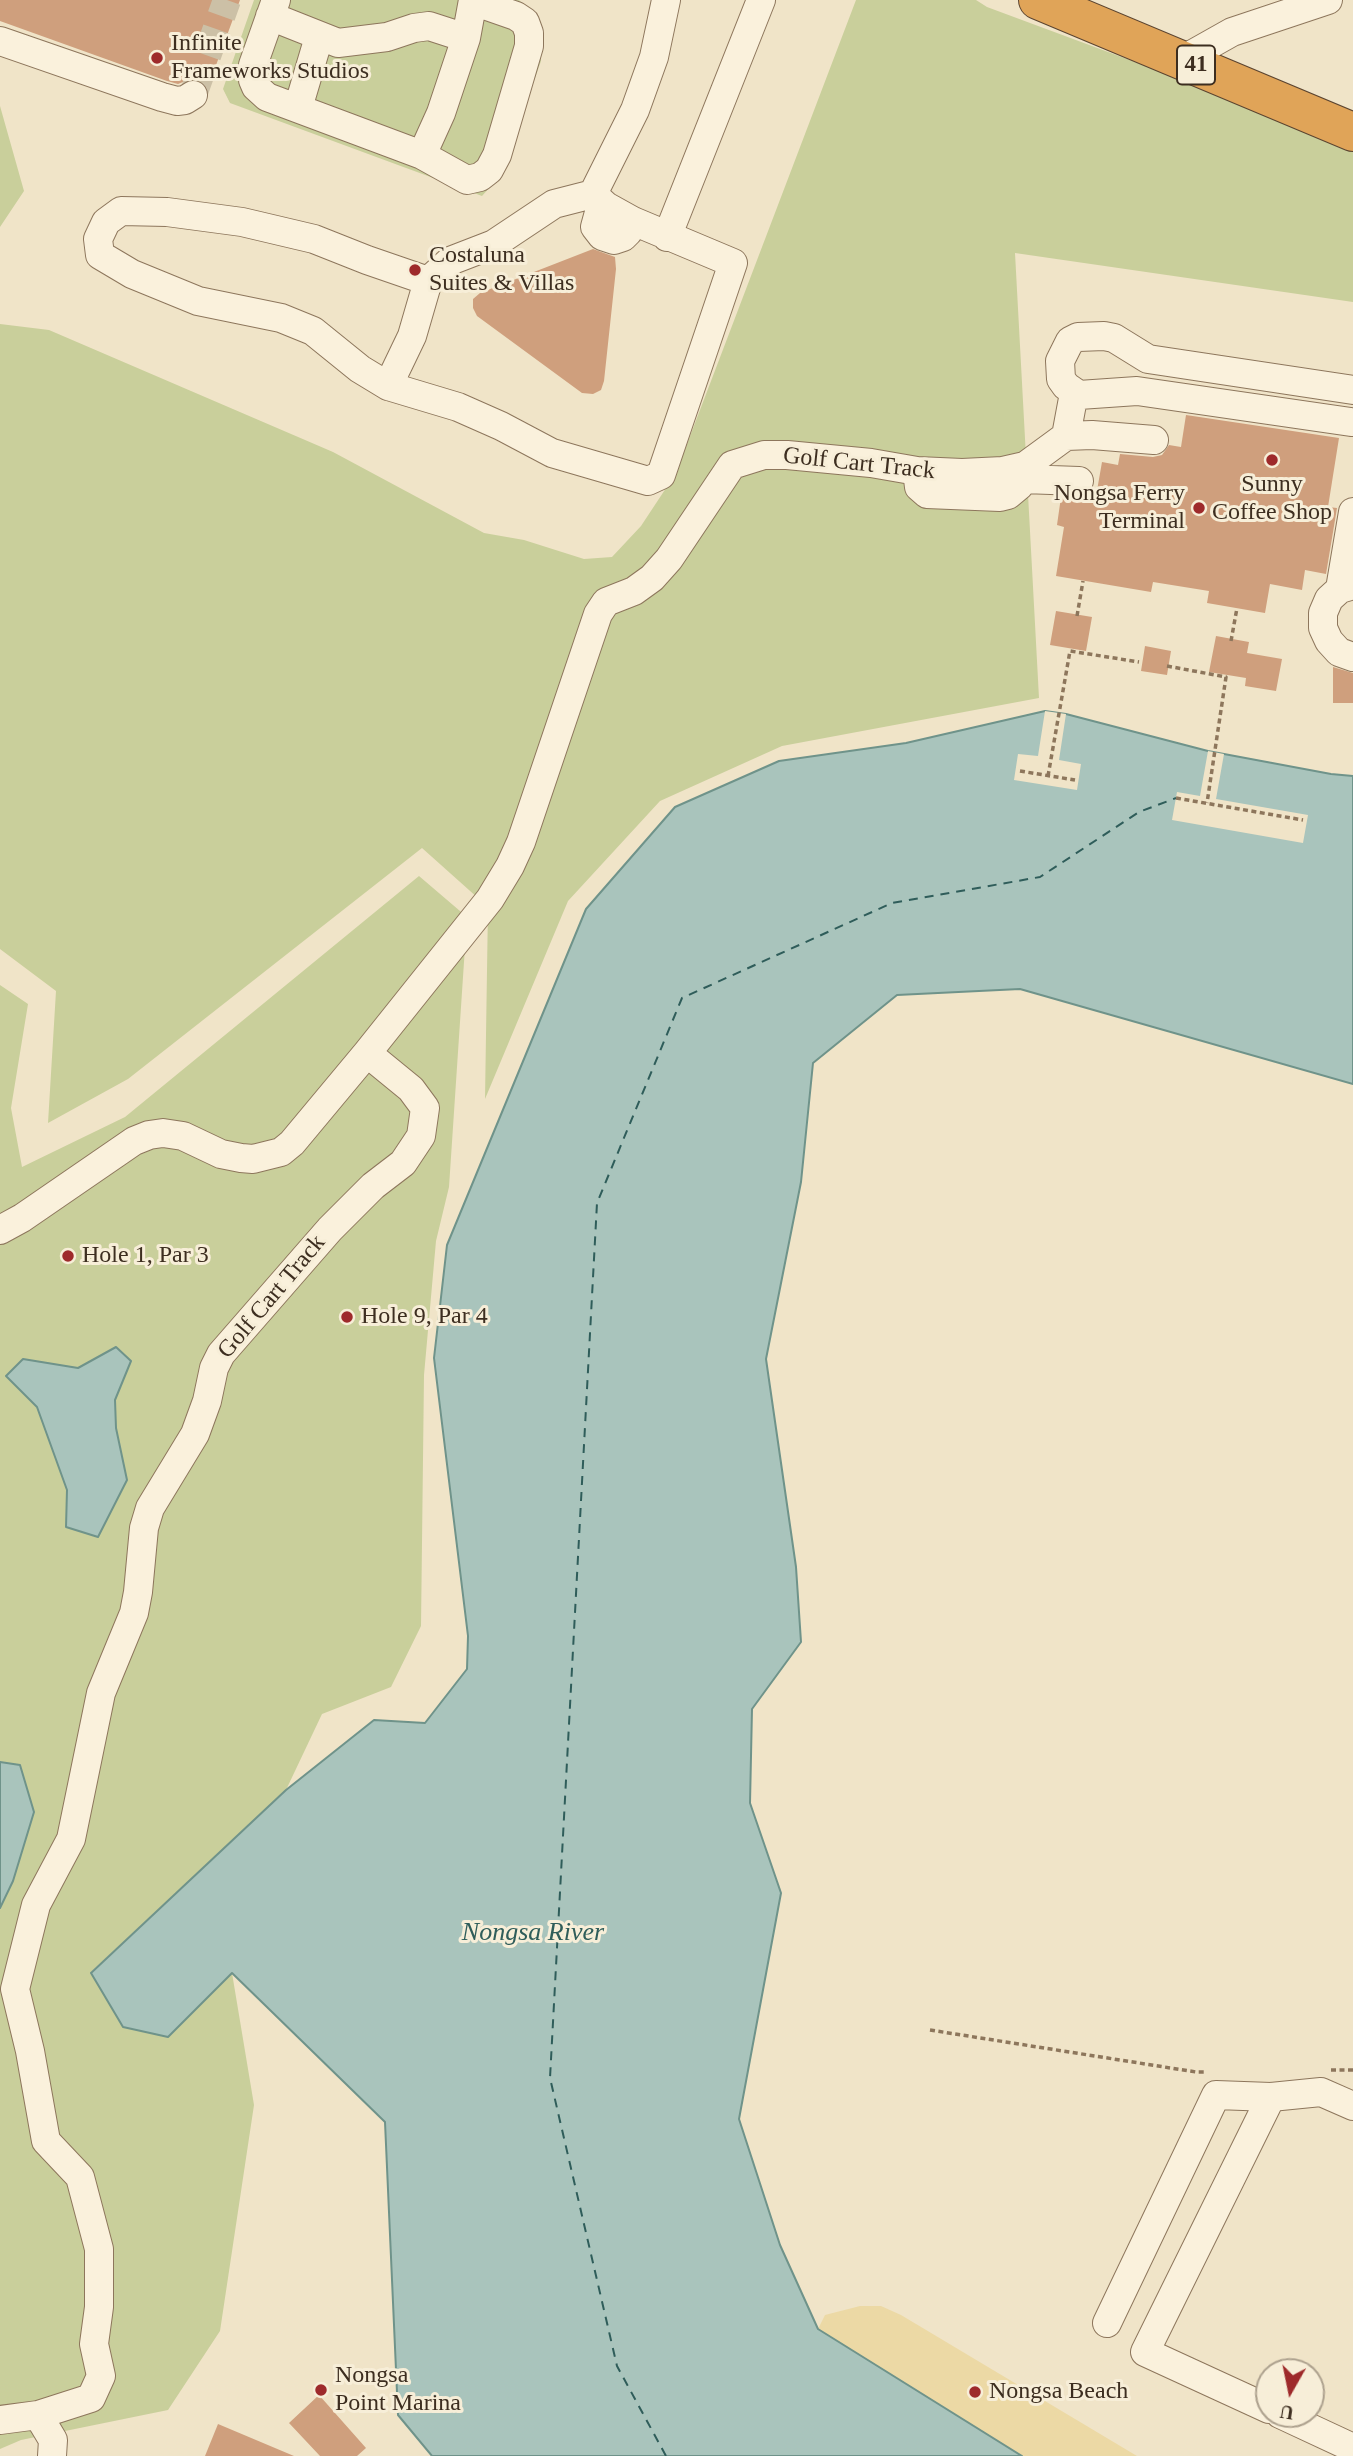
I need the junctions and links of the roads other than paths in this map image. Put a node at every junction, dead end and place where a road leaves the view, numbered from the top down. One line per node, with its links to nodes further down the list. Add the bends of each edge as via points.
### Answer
1 (666, 0): 15 (lane, via 654,57)
2 (761, 0): 16 (lane)
3 (1038, 0): 10 (highway, 41)
4 (1328, 0): 10 (lane, via 1232,32)
5 (473, 1): 8 (lane); 14 (lane, via 516,16 525,22 529,33 497,155 489,170 467,180)
6 (273, 8): 7 (lane); 12 (lane, via 253,65 253,80 267,97)
7 (319, 37): 8 (lane, via 355,42 429,26); 12 (lane)
8 (466, 38): 14 (lane)
9 (0, 41): 11 (lane, via 162,97 177,101)
10 (1184, 59): 13 (highway, 41)
11 (193, 95)
12 (298, 108): 14 (lane)
13 (1353, 132)
14 (422, 155)
15 (600, 200): 16 (lane); 17 (lane, via 554,204 494,244 450,261)
16 (667, 237): 18 (lane, via 733,263 661,475 648,481 551,453 457,407)
17 (428, 281): 18 (lane, via 412,336); 18 (lane, via 314,239 242,222 167,212 121,212 106,222 98,239 100,255 132,274 198,301 281,318 313,331)
18 (388, 386)
19 (1353, 390): 20 (lane, via 1148,359 1114,338 1092,335 1070,341 1060,360 1060,379)
20 (1074, 393): 21 (lane, via 1137,391); 22 (lane)
21 (1352, 417)
22 (1066, 436): 23 (lane); 24 (lane, Golf Cart Track)
23 (1154, 440)
24 (1024, 472): 25 (lane); 29 (lane, Golf Cart Track, via 917,471 787,455 764,455 732,465 652,578 606,602 598,614 521,842 490,899)
25 (1079, 481)
26 (1353, 512): 27 (lane)
27 (1347, 587): 28 (lane, via 1329,599 1323,628 1339,652)
28 (1353, 657)
29 (367, 1053): 30 (lane, via 281,1152 240,1158 183,1136 149,1135); 35 (lane, Golf Cart Track, via 421,1100 425,1108 421,1136 403,1163 330,1229 221,1354 214,1368 195,1434 150,1508 134,1613 101,1693 71,1839 36,1905 15,1989 46,2141 80,2177 99,2249 94,2344 101,2376 91,2398)
30 (0, 1230)
31 (1271, 2097): 32 (lane, via 1321,2092); 33 (lane, via 1216,2095); 34 (lane, via 1145,2352)
32 (1353, 2106)
33 (1107, 2323)
34 (1255, 2403)
35 (38, 2415): 36 (lane, Golf Cart Track); 39 (lane, via 53,2440)
36 (0, 2420)
37 (1310, 2428): 38 (lane)
38 (1353, 2448)
39 (52, 2456)

